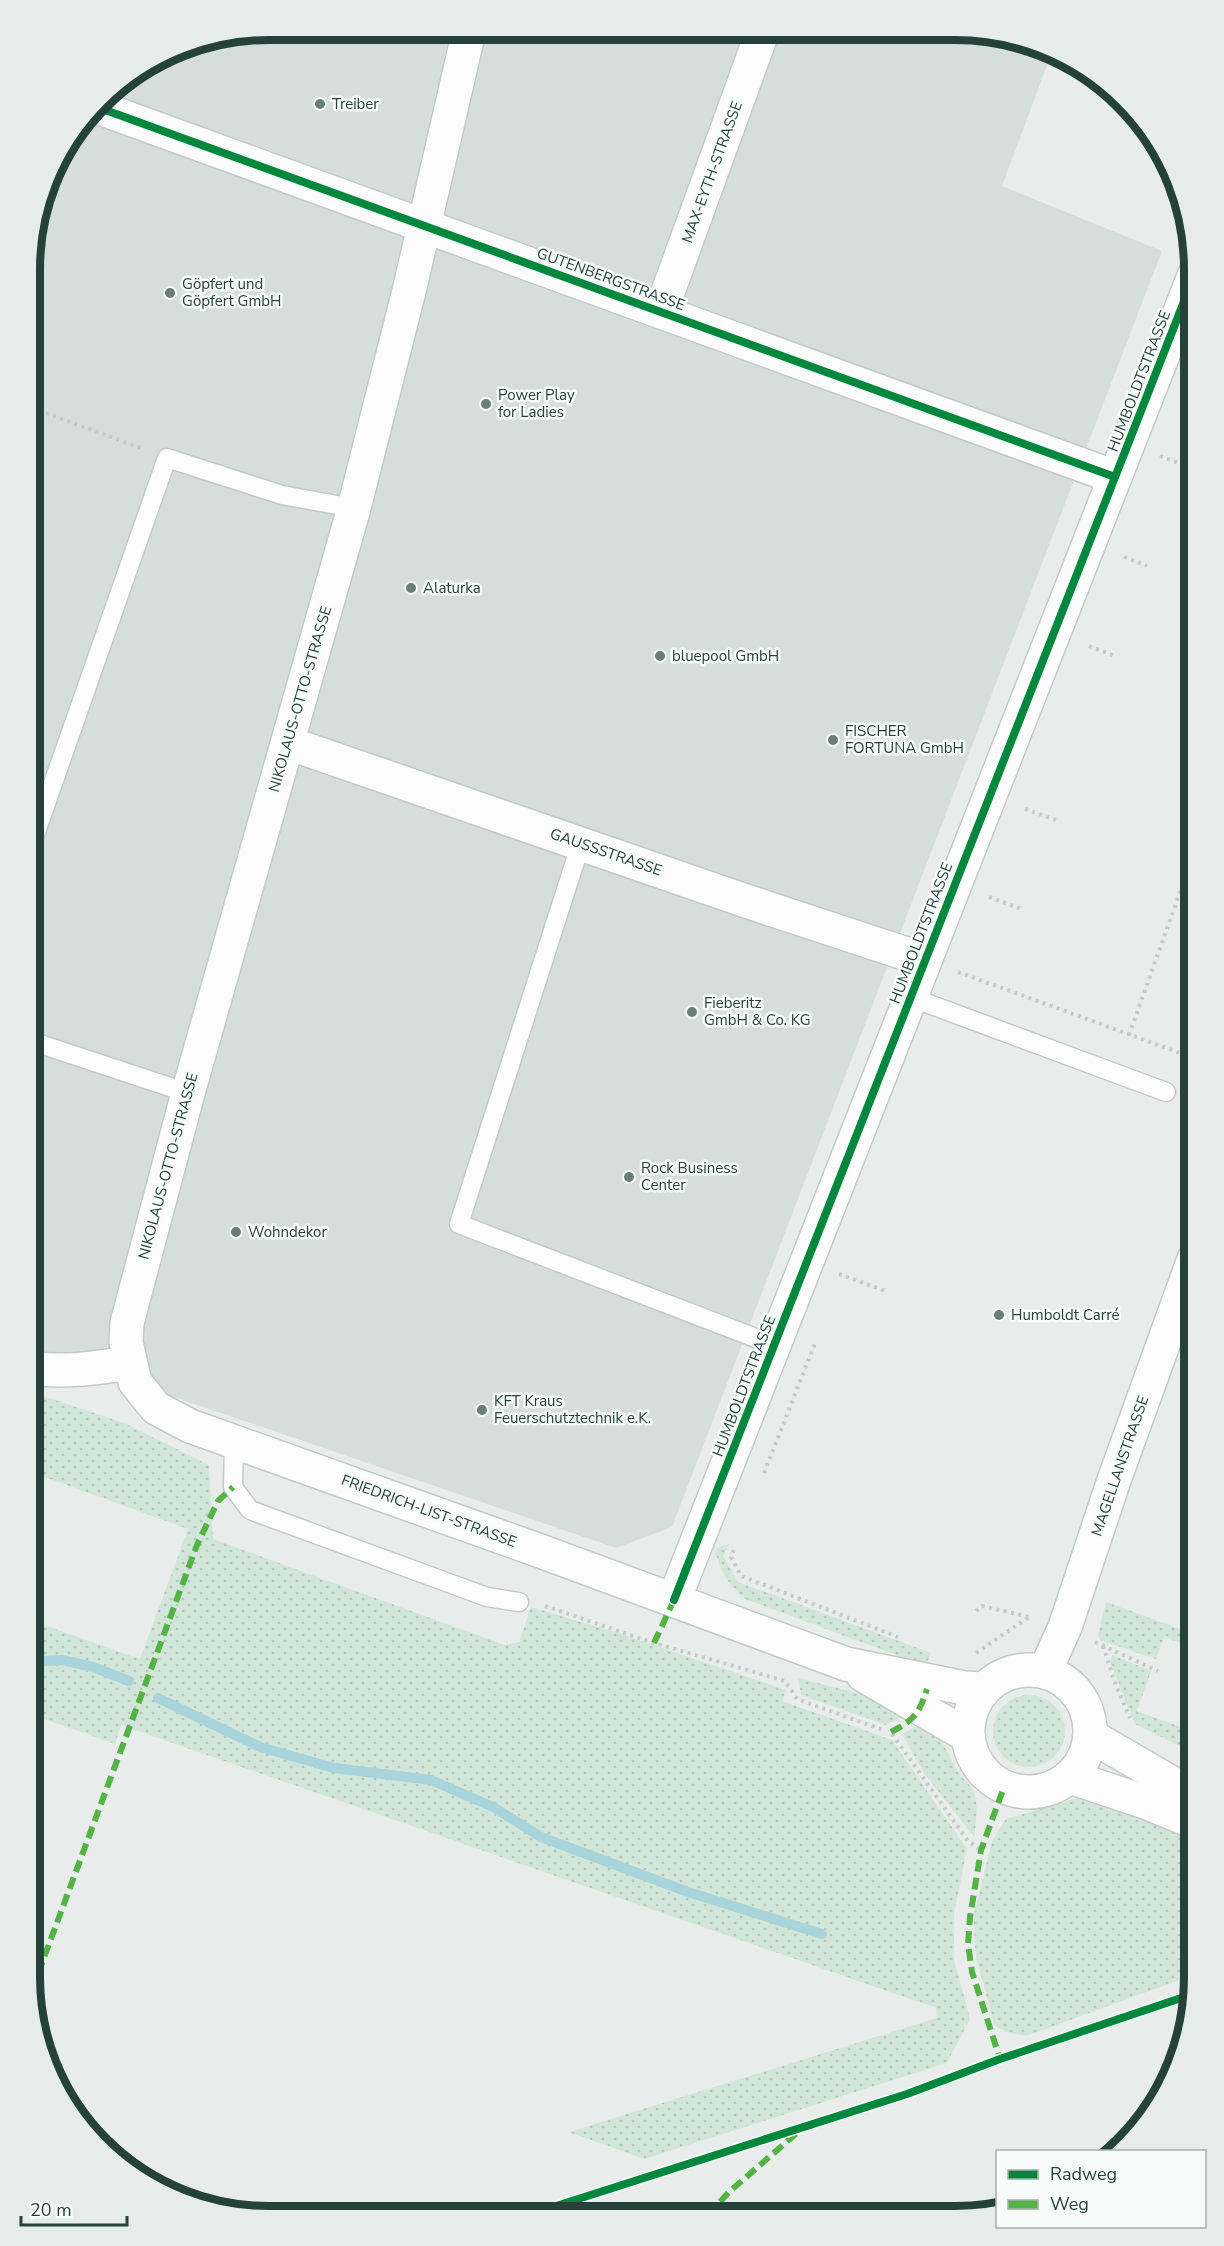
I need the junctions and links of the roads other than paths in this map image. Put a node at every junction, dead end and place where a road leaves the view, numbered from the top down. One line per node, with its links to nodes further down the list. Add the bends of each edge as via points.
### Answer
1 (467, 40): 4 (street, NIKOLAUS-OTTO-STRASSE)
2 (759, 40): 6 (street, MAX-EYTH-STRASSE)
3 (104, 110): 4 (street, GUTENBERGSTRASSE)
4 (424, 226): 6 (street, GUTENBERGSTRASSE); 8 (street, NIKOLAUS-OTTO-STRASSE)
5 (1184, 301): 7 (street, HUMBOLDTSTRASSE)
6 (661, 311): 7 (street, GUTENBERGSTRASSE)
7 (1115, 477): 12 (street, HUMBOLDTSTRASSE)
8 (354, 508): 9 (street, NIKOLAUS-OTTO-STRASSE); 10 (lane, via 282,495 167,458)
9 (288, 743): 11 (street, GAUSSSTRASSE); 16 (street, NIKOLAUS-OTTO-STRASSE)
10 (40, 820)
11 (581, 843): 12 (street, GAUSSSTRASSE); 18 (lane, via 459,1224)
12 (925, 960): 13 (street, HUMBOLDTSTRASSE)
13 (910, 998): 15 (lane); 18 (street, HUMBOLDTSTRASSE)
14 (40, 1044): 16 (lane)
15 (1166, 1092)
16 (188, 1093): 19 (street, NIKOLAUS-OTTO-STRASSE, via 127,1323)
17 (1184, 1287): 25 (street, MAGELLANSTRASSE, via 1065,1627)
18 (774, 1345): 22 (street, HUMBOLDTSTRASSE)
19 (130, 1363): 20 (street, via 74,1370); 21 (street, FRIEDRICH-LIST-STRASSE, via 135,1382 156,1408)
20 (40, 1369)
21 (234, 1442): 22 (street, FRIEDRICH-LIST-STRASSE); 23 (lane, via 233,1487 250,1510 488,1597)
22 (674, 1600): 24 (street, FRIEDRICH-LIST-STRASSE)
23 (519, 1602)
24 (846, 1664): 26 (street, FRIEDRICH-LIST-STRASSE); 27 (street, FRIEDRICH-LIST-STRASSE)
25 (1045, 1671): 26 (street, via 1023,1670 1002,1676); 28 (street, via 1065,1680 1080,1695 1089,1714)
26 (984, 1689): 27 (street, via 971,1711)
27 (968, 1736): 29 (street, via 974,1757 986,1775 1004,1787 1039,1792)
28 (1091, 1736): 29 (street, via 1085,1758); 30 (street)
29 (1070, 1777): 31 (street)
30 (1184, 1790)
31 (1184, 1818)

